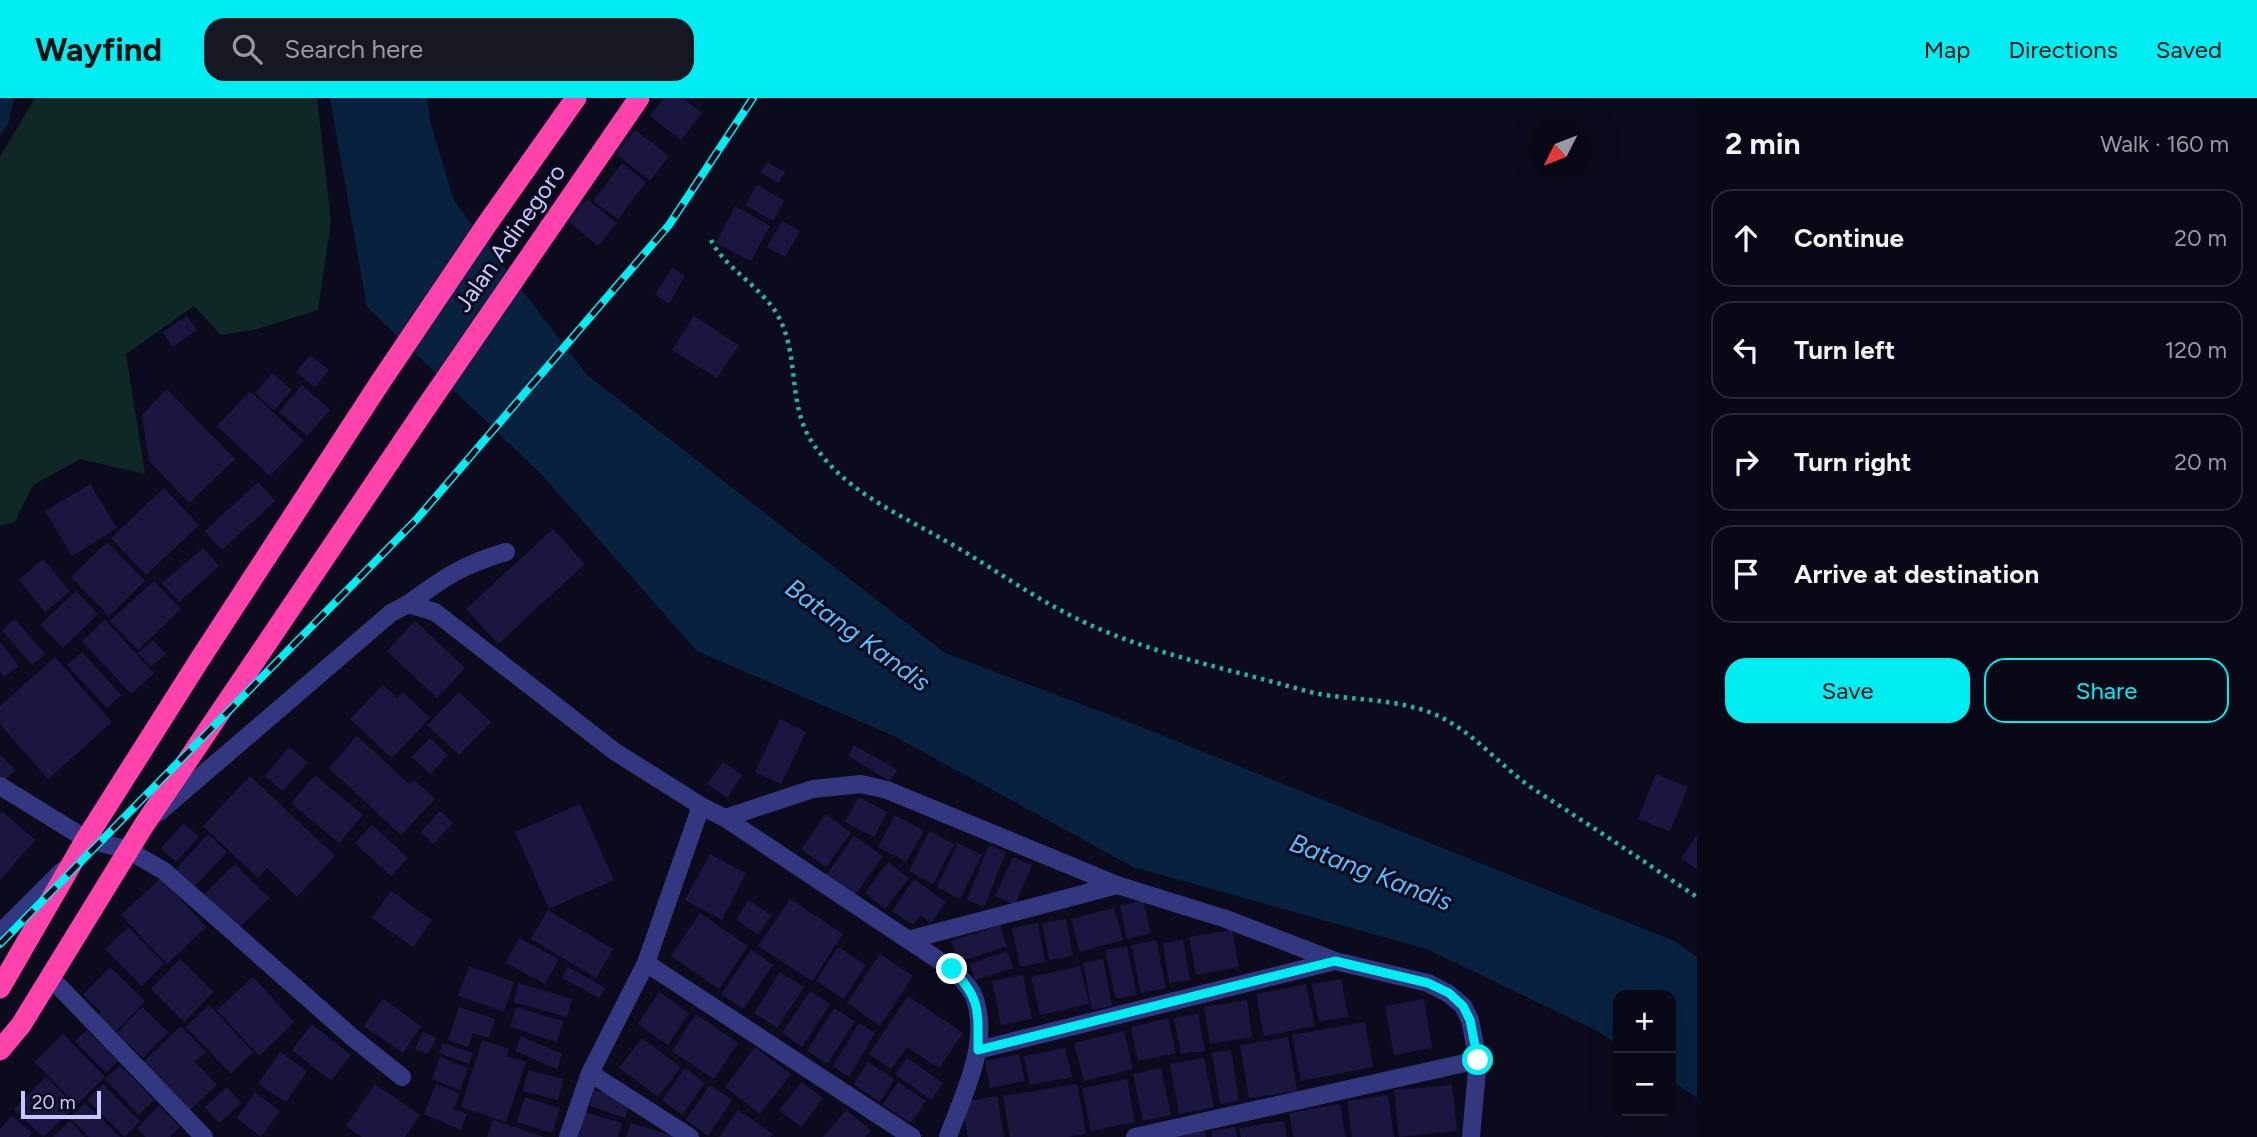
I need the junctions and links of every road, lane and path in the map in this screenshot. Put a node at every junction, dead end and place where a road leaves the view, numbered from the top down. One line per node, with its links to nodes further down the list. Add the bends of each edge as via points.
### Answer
1 (576, 98): 10 (highway, Jalan Adinegoro, via 381,381)
2 (639, 98): 9 (highway, Jalan Adinegoro)
3 (710, 240): 13 (path, via 776,312 792,363 800,417 832,469 852,486 1062,611 1112,634 1321,694 1400,703 1450,722 1521,780)
4 (506, 552): 5 (street, via 445,576)
5 (408, 604): 7 (street, via 452,623 614,751); 9 (street, via 391,613)
6 (0, 786): 10 (street)
7 (701, 806): 8 (street); 17 (street)
8 (724, 818): 12 (street, via 813,789 861,784 887,790); 15 (street)
9 (144, 825): 11 (highway, Jalan Adinegoro)
10 (81, 848): 11 (street); 14 (street); 19 (highway, Jalan Adinegoro)
11 (128, 850): 18 (highway, Jalan Adinegoro); 24 (street, via 164,871)
12 (1117, 885): 15 (street); 16 (street, via 1226,919)
13 (1697, 897)
14 (0, 933)
15 (908, 940): 21 (street, via 952,969 967,985 978,1012)
16 (1335, 961): 21 (street); 22 (street, via 1428,983 1449,993 1470,1020)
17 (646, 963): 23 (street); 28 (street)
18 (50, 977): 20 (highway, Jalan Adinegoro); 25 (street)
19 (0, 988)
20 (0, 1050)
21 (978, 1050): 29 (street)
22 (1478, 1060): 30 (street); 31 (street)
23 (590, 1073): 26 (street); 27 (street)
24 (402, 1077)
25 (204, 1137)
26 (568, 1137)
27 (690, 1137)
28 (912, 1137)
29 (948, 1137)
30 (1135, 1137)
31 (1471, 1137)

